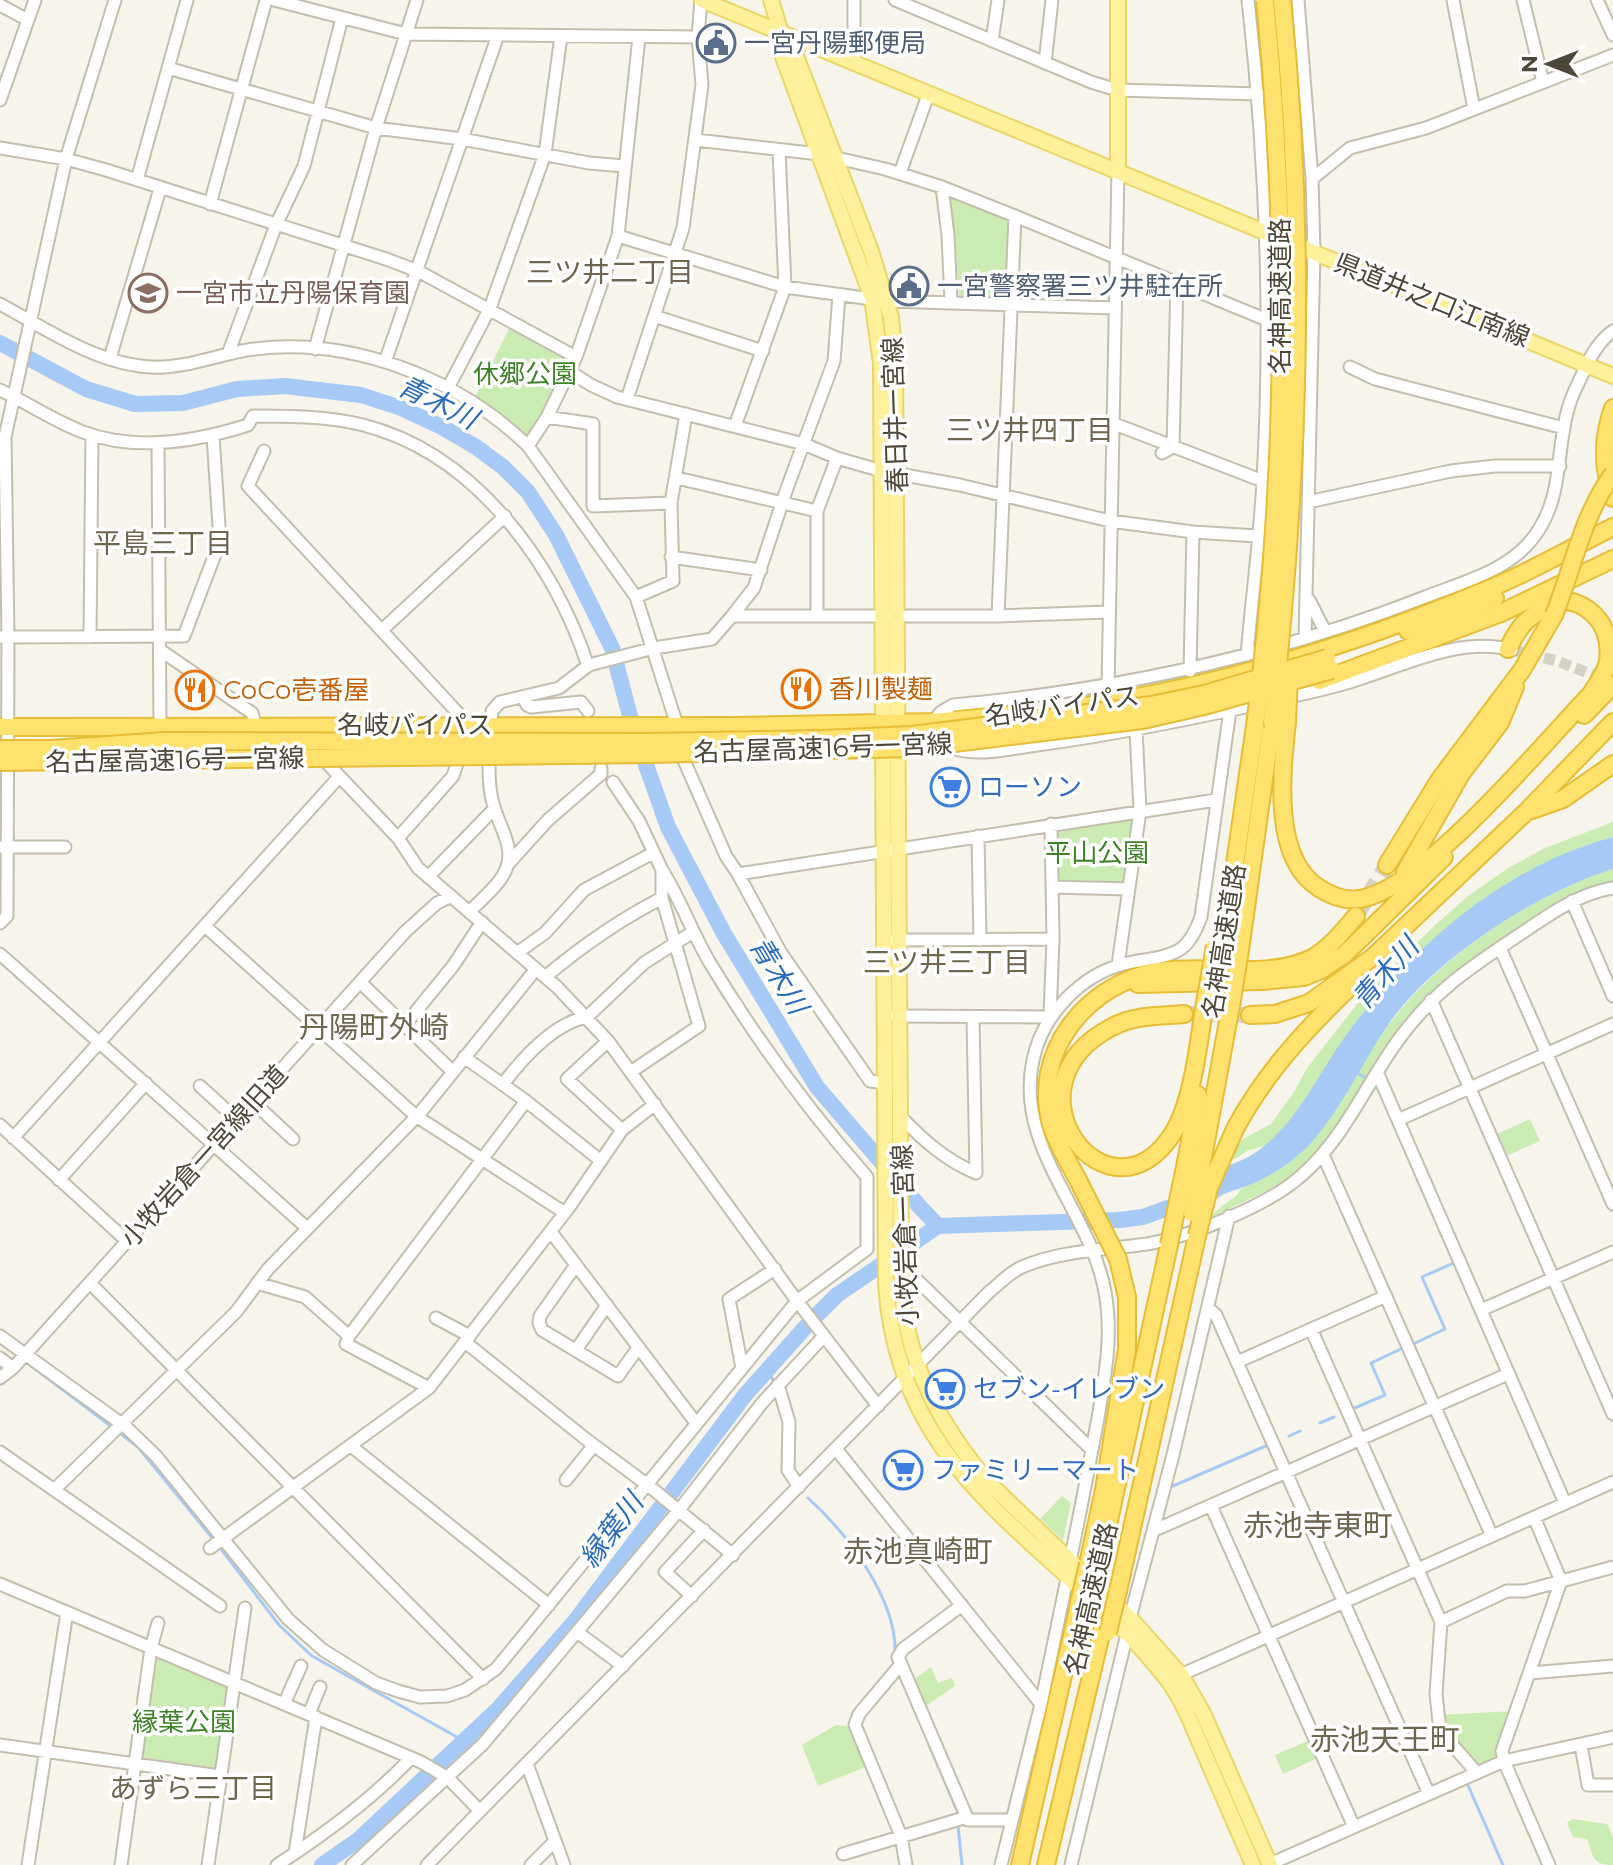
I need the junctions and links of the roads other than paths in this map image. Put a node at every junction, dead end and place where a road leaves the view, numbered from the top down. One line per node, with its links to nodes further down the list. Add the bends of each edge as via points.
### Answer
1 (35, 0): 25 (street)
2 (115, 0): 56 (street)
3 (187, 0): 39 (street)
4 (266, 0): 41 (street)
5 (274, 0): 24 (street)
6 (417, 0): 27 (street)
7 (702, 0): 26 (main road); 32 (street)
8 (771, 0): 26 (main road, 春日井一宮線)
9 (854, 0): 37 (street)
10 (895, 0): 23 (street)
11 (928, 0): 23 (street)
12 (998, 0): 33 (street)
13 (1052, 0): 38 (street)
14 (1118, 0): 42 (main road)
15 (1248, 0): 43 (street)
16 (1265, 0): 167 (highway, 名神高速道路, bridge, via 1281,226 1276,515 1266,641)
17 (1282, 0): 167 (highway, 名神高速道路, bridge, via 1299,312 1291,521 1295,537)
18 (1298, 0): 60 (street)
19 (1453, 0): 46 (street)
20 (1523, 0): 40 (street)
21 (1597, 0): 29 (street)
22 (0, 5): 25 (street)
23 (929, 14): 33 (street)
24 (342, 18): 27 (street); 47 (street)
25 (28, 20): 36 (street)
26 (781, 33): 37 (main road); 54 (main road, 春日井一宮線, via 783,57); 55 (main road, 春日井一宮線, via 796,56)
27 (406, 34): 28 (street); 48 (street)
28 (498, 35): 30 (street); 49 (street)
29 (1613, 35)
30 (561, 36): 31 (street); 53 (street)
31 (639, 37): 32 (street); 57 (street)
32 (698, 37): 50 (street, via 702,85)
33 (992, 41): 38 (street)
34 (1613, 55): 40 (street)
35 (0, 59): 36 (street)
36 (13, 62): 45 (street)
37 (854, 63): 44 (main road)
38 (1045, 63): 42 (street)
39 (168, 68): 41 (street); 61 (street)
40 (1543, 82): 46 (street)
41 (240, 88): 47 (street); 64 (street)
42 (1117, 90): 43 (street); 58 (main road)
43 (1259, 94): 67 (street)
44 (928, 95): 58 (main road); 59 (street)
45 (0, 100)
46 (1474, 109): 60 (street, via 1350,148)
47 (317, 110): 48 (street); 66 (street, via 304,166)
48 (376, 128): 49 (street); 69 (street)
49 (462, 139): 53 (street); 73 (street)
50 (696, 140): 52 (street); 71 (street)
51 (0, 148): 56 (street)
52 (779, 150): 54 (street); 75 (street)
53 (545, 154): 57 (street); 81 (street)
54 (819, 154): 55 (street); 77 (main road, 春日井一宮線)
55 (836, 158): 59 (street); 77 (main road, 春日井一宮線, via 871,251)
56 (66, 159): 61 (street); 85 (street)
57 (624, 166): 68 (street)
58 (1118, 170): 67 (main road, 県道井之口江南線); 72 (street)
59 (900, 173): 62 (street)
60 (1312, 179): 70 (street)
61 (137, 180): 63 (street)
62 (942, 187): 65 (street); 78 (street)
63 (160, 189): 64 (street); 91 (street)
64 (210, 204): 66 (street)
65 (1015, 216): 72 (street); 80 (street)
66 (276, 225): 69 (street); 89 (street)
67 (1265, 234): 70 (main road, 県道井之口江南線); 84 (street)
68 (618, 236): 71 (street); 90 (street)
69 (344, 245): 73 (street); 87 (street)
70 (1314, 252): 93 (main road, 県道井之口江南線); 124 (street)
71 (676, 254): 75 (street); 83 (street)
72 (1116, 258): 74 (street); 82 (street)
73 (418, 271): 81 (street); 92 (street)
74 (1177, 282): 84 (street); 113 (street)
75 (785, 287): 76 (street); 88 (street)
76 (839, 295): 77 (street); 111 (street, via 834,361)
77 (879, 299): 78 (street); 117 (main road, 春日井一宮線); 118 (main road, 春日井一宮線, via 891,317)
78 (951, 302): 80 (street)
79 (0, 304): 85 (street)
80 (1010, 304): 82 (street); 122 (street)
81 (490, 308): 90 (street); 97 (street)
82 (1115, 308): 104 (street)
83 (654, 316): 88 (street); 100 (street)
84 (1267, 320): 121 (street)
85 (29, 326): 91 (street); 99 (street)
86 (1613, 331): 93 (street)
87 (315, 349): 89 (street, via 283,346); 92 (street)
88 (763, 351): 105 (street)
89 (228, 354): 91 (street, via 154,367)
90 (576, 357): 95 (street)
91 (110, 358)
92 (385, 362): 97 (street)
93 (1587, 364): 96 (main road, 県道井之口江南線); 106 (street)
94 (1350, 367): 106 (street, via 1375,379)
95 (569, 371): 100 (street); 103 (street)
96 (1613, 376)
97 (448, 388): 112 (street, via 509,427)
98 (0, 390): 99 (street)
99 (14, 392): 107 (street); 108 (street)
100 (627, 399): 102 (street)
101 (1613, 408): 123 (highway, via 1604,440 1605,474)
102 (686, 414): 105 (street); 120 (street)
103 (547, 417): 112 (street); 125 (street, via 593,424 593,506)
104 (1112, 423): 113 (street); 129 (street)
105 (735, 426): 111 (street)
106 (1564, 428): 116 (street)
107 (92, 435): 110 (street); 150 (street)
108 (2, 436): 149 (street)
109 (213, 436): 110 (street); 128 (street, via 248,425 253,416 364,425 415,445 470,483); 148 (street, via 220,541 184,636)
110 (158, 443): 148 (street)
111 (804, 444): 115 (street); 126 (street)
112 (528, 446): 138 (street)
113 (1167, 450): 121 (street)
114 (264, 451): 145 (street, via 248,486)
115 (837, 458): 117 (street); 127 (street)
116 (1560, 466): 124 (street, via 1451,471); 146 (street, via 1549,512 1523,550 1505,564)
117 (882, 471): 118 (street); 143 (main road, 春日井一宮線)
118 (898, 473): 122 (street); 143 (main road, 春日井一宮線)
119 (1613, 474): 157 (highway, bridge, via 1601,489 1554,615)
120 (677, 478): 125 (street); 126 (street)
121 (1263, 481): 132 (street)
122 (1002, 496): 129 (street); 144 (street)
123 (1613, 498)
124 (1308, 502): 137 (street)
125 (671, 503): 135 (street)
126 (783, 503): 127 (street); 136 (street)
127 (817, 511): 141 (street)
128 (505, 516): 145 (street); 156 (street, via 561,602)
129 (1110, 521): 131 (street); 140 (street)
130 (1613, 527): 164 (highway, 名岐バイパス, via 1468,597 1244,674 1092,705)
131 (1193, 532): 132 (street); 158 (street)
132 (1257, 536): 155 (street)
133 (1613, 538): 174 (highway, 名古屋高速16号一宮線, bridge, via 1502,595 1327,658 1204,694 1057,718 912,735 821,739)
134 (1613, 556): 147 (highway, 名岐バイパス, via 1572,580); 174 (highway, 名古屋高速16号一宮線, bridge, via 1506,607 1332,670 1204,706 1087,728 914,748 843,750)
135 (671, 557): 136 (street); 138 (street, via 673,581)
136 (761, 570): 142 (street)
137 (1307, 595): 146 (street); 151 (street)
138 (636, 597): 154 (street)
139 (1572, 601): 147 (highway, via 1526,604); 152 (highway, via 1530,616); 175 (highway, via 1599,614 1607,627 1609,660 1590,695)
140 (1108, 612): 144 (street); 160 (street)
141 (817, 614): 142 (street); 143 (street)
142 (732, 616): 154 (street, via 712,639)
143 (890, 616): 144 (street); 166 (main road, 春日井一宮線)
144 (998, 616)
145 (382, 630): 169 (street, via 457,712)
146 (1325, 631): 151 (street)
147 (1446, 635): 176 (highway, 名岐バイパス, via 1325,680 1166,720)
148 (160, 636): 150 (street); 153 (street)
149 (4, 637): 150 (street); 174 (street)
150 (90, 637)
151 (1305, 638): 155 (street)
152 (1510, 649): 162 (street, via 1452,649 1354,681)
153 (160, 650): 168 (street); 172 (street, via 252,713)
154 (649, 650): 156 (street); 171 (street)
155 (1247, 655): 158 (street)
156 (588, 666): 161 (street, via 559,688)
157 (1522, 670): 199 (highway, via 1440,779); 203 (highway, via 1500,723 1461,774)
158 (1190, 671): 160 (street)
159 (1613, 685): 175 (highway)
160 (1108, 687): 164 (street, via 953,705)
161 (523, 697): 163 (street, via 531,707 581,702); 170 (street, via 500,702 492,711)
162 (1230, 710): 173 (street); 186 (street)
163 (588, 711)
164 (933, 722): 166 (highway, 名岐バイパス)
165 (1613, 722): 190 (highway)
166 (891, 723): 171 (highway, 名岐バイパス); 177 (main road, 小牧岩倉一宮線)
167 (1271, 723): 203 (highway, via 1284,819 1300,869 1313,885 1343,899 1379,894); 220 (highway, 名神高速道路); 220 (highway, 名神高速道路, via 1244,809)
168 (160, 725): 172 (highway, 名岐バイパス); 174 (highway, 名岐バイパス)
169 (458, 725): 170 (highway, 名岐バイパス); 172 (highway, 名岐バイパス)
170 (491, 725): 171 (highway, 名岐バイパス)
171 (671, 725)
172 (256, 726)
173 (1136, 730): 176 (street, via 970,754); 188 (street)
174 (2, 745): 181 (highway, 名岐バイパス); 194 (street)
175 (1545, 745): 189 (highway)
176 (952, 748): 177 (highway, 名岐バイパス)
177 (891, 752): 178 (highway, 名岐バイパス); 196 (main road, 小牧岩倉一宮線)
178 (678, 758): 182 (highway, 名岐バイパス, bridge); 201 (street)
179 (489, 760): 180 (highway, 名岐バイパス); 182 (highway, 名岐バイパス); 187 (street)
180 (458, 761): 181 (highway, 名岐バイパス); 193 (street, via 453,776)
181 (326, 762): 184 (street)
182 (608, 763): 198 (street)
183 (1613, 764): 190 (highway, via 1563,799)
184 (339, 777): 193 (street); 214 (street)
185 (613, 782): 197 (street)
186 (1216, 800): 188 (street); 225 (street, via 1196,931 1181,949)
187 (494, 809): 198 (street, via 510,845); 202 (street)
188 (1140, 811): 191 (street); 206 (street)
189 (1480, 812): 203 (highway); 228 (highway, via 1439,864 1345,954 1321,970 1283,980)
190 (1526, 812): 224 (highway)
191 (1051, 824): 192 (street); 204 (street)
192 (978, 836): 196 (street); 218 (street)
193 (398, 838): 202 (street)
194 (4, 847): 195 (street); 212 (street)
195 (65, 847)
196 (892, 851): 201 (street); 217 (main road, 小牧岩倉一宮線)
197 (653, 853): 200 (street); 222 (street, via 584,890 545,933)
198 (509, 863): 210 (street)
199 (1387, 865)
200 (662, 870): 208 (street); 215 (street)
201 (738, 874): 249 (street, via 781,953 870,1081)
202 (428, 877): 207 (street)
203 (1397, 883)
204 (1052, 887): 206 (street); 216 (street)
205 (1613, 888): 209 (street)
206 (1129, 889): 225 (street)
207 (450, 897): 210 (street); 227 (street, 小牧岩倉一宮線旧道, via 427,911)
208 (662, 898): 219 (street); 226 (street)
209 (1572, 901): 221 (street); 229 (street)
210 (470, 911): 213 (street)
211 (1356, 916): 228 (highway, via 1311,958 1288,965 1160,971)
212 (3, 920)
213 (482, 922): 222 (street); 239 (street)
214 (205, 926): 240 (street); 242 (street)
215 (693, 932): 219 (street); 286 (street, via 776,1062 867,1177 867,1249)
216 (1053, 939): 218 (street); 237 (street)
217 (893, 940): 218 (street); 234 (main road, 小牧岩倉一宮線)
218 (980, 940)
219 (675, 944): 235 (street, via 644,963); 246 (street, via 699,1026)
220 (1226, 948): 230 (highway, 名神高速道路)
221 (1500, 948): 231 (street); 243 (street)
222 (517, 953): 226 (street)
223 (0, 954): 242 (street)
224 (1373, 957): 233 (highway, via 1309,1003 1275,1014); 275 (highway, bridge, via 1263,1084 1235,1129)
225 (1118, 965): 237 (street, via 1085,983)
226 (540, 973): 235 (street); 244 (street)
227 (360, 982): 239 (street); 240 (street, 小牧岩倉一宮線旧道)
228 (1116, 986): 337 (highway, bridge, via 1068,1025 1048,1085 1052,1126 1118,1259 1127,1297 1127,1349)
229 (1613, 996)
230 (1218, 998): 232 (highway, via 1185,1108 1160,1150 1125,1166 1087,1156 1063,1120 1061,1098 1077,1055 1113,1026); 265 (highway, 名神高速道路)
231 (1431, 1000): 247 (street); 252 (street)
232 (1184, 1014)
233 (1250, 1015)
234 (894, 1016): 236 (street); 249 (main road, 小牧岩倉一宮線); 259 (main road, 小牧岩倉一宮線)
235 (587, 1017): 241 (street); 250 (street, via 525,1054)
236 (973, 1017): 237 (street); 259 (street, via 976,1173 953,1164)
237 (1050, 1017): 277 (street, via 1033,1060 1029,1096 1040,1145)
238 (1613, 1024): 243 (street)
239 (404, 1026): 245 (street)
240 (317, 1030): 253 (street, 小牧岩倉一宮線旧道); 256 (street)
241 (608, 1041): 246 (street); 261 (street, via 567,1079)
242 (100, 1042): 248 (street); 262 (street)
243 (1546, 1053): 252 (street); 270 (street)
244 (464, 1057): 245 (street); 250 (street)
245 (452, 1071): 256 (street)
246 (632, 1071): 255 (street)
247 (1377, 1072): 258 (street); 266 (street)
248 (146, 1083): 264 (street); 269 (street)
249 (887, 1083): 259 (main road, 小牧岩倉一宮線)
250 (503, 1084): 254 (street)
251 (200, 1086): 257 (street)
252 (1469, 1088): 258 (street); 281 (street)
253 (252, 1101): 257 (street, 小牧岩倉一宮線旧道); 263 (street)
254 (526, 1101): 267 (street); 268 (street)
255 (655, 1104): 261 (street); 280 (street)
256 (416, 1116): 267 (street); 273 (street)
257 (236, 1119): 264 (street, 小牧岩倉一宮線旧道)
258 (1398, 1120): 289 (street)
259 (896, 1121): 304 (main road, 小牧岩倉一宮線, via 901,1274); 304 (main road, 小牧岩倉一宮線, via 886,1283 892,1329)
260 (0, 1125): 262 (street)
261 (622, 1130): 268 (street)
262 (13, 1138): 269 (street)
263 (293, 1139)
264 (213, 1145): 273 (street); 276 (street, 小牧岩倉一宮線旧道)
265 (1196, 1152): 275 (highway, 名神高速道路, bridge); 337 (highway, 名神高速道路, bridge)
266 (1323, 1155): 272 (street, via 1299,1178); 285 (street)
267 (482, 1159): 271 (street); 295 (street)
268 (601, 1161): 271 (street)
269 (59, 1180): 276 (street)
270 (1613, 1204)
271 (565, 1213): 274 (street)
272 (1229, 1216): 277 (street, via 1147,1244); 288 (street)
273 (307, 1228): 284 (street)
274 (551, 1232): 279 (street); 296 (street)
275 (1192, 1237): 354 (highway, bridge)
276 (127, 1241): 283 (street, 小牧岩倉一宮線旧道)
277 (1090, 1246): 291 (street, via 1020,1268); 318 (street, via 1105,1289 1111,1330)
278 (1613, 1252): 281 (street)
279 (576, 1265): 287 (street); 298 (street, via 539,1323)
280 (775, 1269): 286 (street); 303 (street, via 729,1299)
281 (1553, 1278): 289 (street); 311 (street)
282 (918, 1281): 291 (street)
283 (90, 1283): 300 (street, 小牧岩倉一宮線旧道); 302 (street)
284 (257, 1283): 295 (street, via 305,1297); 302 (street, via 236,1312)
285 (1386, 1296): 292 (street); 310 (street)
286 (800, 1304): 293 (street); 303 (street)
287 (607, 1305): 297 (street); 298 (street)
288 (1209, 1309): 301 (street); 332 (street)
289 (1481, 1310): 305 (street)
290 (436, 1318): 296 (street)
291 (961, 1322): 304 (street); 318 (street)
292 (1311, 1329): 301 (street); 314 (street)
293 (822, 1334): 307 (street); 309 (street)
294 (0, 1336): 300 (street)
295 (349, 1336): 308 (street, via 346,1344)
296 (468, 1339): 308 (street); 315 (street)
297 (638, 1348): 298 (street, via 618,1376); 312 (street)
298 (576, 1350)
299 (0, 1358): 300 (street)
300 (21, 1360): 306 (street, 小牧岩倉一宮線旧道); 313 (street)
301 (1237, 1362): 320 (street)
302 (176, 1368): 313 (street); 325 (street)
303 (742, 1368): 312 (street)
304 (911, 1373): 309 (street); 336 (main road, 小牧岩倉一宮線, via 971,1463); 340 (main road, 小牧岩倉一宮線, via 920,1413 955,1467)
305 (1508, 1374): 310 (street); 327 (street)
306 (0, 1378)
307 (778, 1385): 324 (street, via 789,1422 788,1470); 329 (street)
308 (429, 1388): 316 (street)
309 (878, 1406): 317 (street)
310 (1435, 1406): 314 (street); 333 (street)
311 (1613, 1414)
312 (696, 1423): 323 (street)
313 (116, 1427): 326 (street); 334 (street, via 156,1456)
314 (1360, 1439): 320 (street); 339 (street)
315 (594, 1445): 321 (street); 323 (street)
316 (351, 1446): 325 (street); 345 (street)
317 (836, 1449): 324 (street); 346 (street)
318 (1092, 1450): 336 (street)
319 (0, 1452): 326 (street)
320 (1285, 1472): 328 (street); 344 (street)
321 (566, 1480)
322 (1613, 1482): 327 (street)
323 (648, 1484): 329 (street); 345 (street)
324 (799, 1487): 335 (street)
325 (293, 1488): 334 (street); 365 (street)
326 (55, 1489): 347 (street)
327 (1565, 1503): 330 (street)
328 (1211, 1506): 332 (street); 357 (street)
329 (678, 1509): 331 (street); 355 (street)
330 (1534, 1517): 333 (street); 341 (street)
331 (704, 1530): 335 (street); 343 (street, via 665,1572)
332 (1155, 1530): 351 (street)
333 (1492, 1536): 339 (street)
334 (216, 1543): 365 (street, via 297,1629 376,1683 420,1697 447,1696)
335 (733, 1555): 343 (street)
336 (1070, 1561): 351 (main road, 小牧岩倉一宮線)
337 (1093, 1567): 349 (highway, bridge)
338 (1613, 1567): 341 (street)
339 (1418, 1568): 344 (street); 352 (street)
340 (1067, 1579): 356 (main road, 小牧岩倉一宮線); 369 (street)
341 (1561, 1581): 352 (street, via 1507,1591); 363 (street)
342 (0, 1584): 350 (street)
343 (692, 1596): 361 (street)
344 (1342, 1602): 357 (street); 383 (street)
345 (549, 1605): 365 (street)
346 (962, 1605): 359 (street, via 903,1649); 369 (street)
347 (220, 1606)
348 (245, 1608): 366 (street)
349 (1083, 1609): 402 (highway); 403 (highway, 名神高速道路)
350 (67, 1612): 358 (street); 374 (street)
351 (1130, 1618): 364 (main road, 小牧岩倉一宮線)
352 (1441, 1622): 379 (street, via 1436,1694 1440,1731)
353 (158, 1623): 358 (street)
354 (1105, 1629): 404 (highway, 名神高速道路); 405 (highway)
355 (577, 1632): 361 (street); 381 (street, via 483,1744)
356 (1127, 1634): 364 (main road, 小牧岩倉一宮線); 406 (street)
357 (1267, 1636): 364 (street); 387 (street)
358 (151, 1648): 366 (street); 377 (street)
359 (901, 1664): 385 (street); 388 (street, via 855,1725)
360 (301, 1666): 368 (street)
361 (623, 1666): 378 (street)
362 (1613, 1666): 363 (street)
363 (1530, 1673): 376 (street, via 1502,1751)
364 (1174, 1677): 407 (main road, 小牧岩倉一宮線); 408 (main road, 小牧岩倉一宮線, via 1203,1713)
365 (483, 1679)
366 (234, 1683): 368 (street); 380 (street)
367 (320, 1687): 370 (street)
368 (284, 1704): 370 (street)
369 (1041, 1704): 386 (street)
370 (312, 1716): 375 (street); 390 (street)
371 (1613, 1737): 373 (street)
372 (0, 1745): 374 (street)
373 (1581, 1745): 376 (street); 382 (street, via 1588,1785)
374 (45, 1752): 377 (street); 392 (street)
375 (416, 1760): 381 (street); 390 (street)
376 (1504, 1761): 379 (street); 409 (street)
377 (134, 1763): 380 (street); 393 (street)
378 (527, 1764): 384 (street); 389 (street)
379 (1477, 1773): 383 (street)
380 (220, 1776): 394 (street)
381 (447, 1777): 384 (street); 396 (street)
382 (1613, 1785)
383 (1429, 1794): 387 (street)
384 (480, 1811): 397 (street)
385 (967, 1817): 386 (street); 388 (street)
386 (1012, 1820): 401 (street)
387 (1354, 1827): 408 (street)
388 (901, 1836): 391 (street); 400 (street)
389 (554, 1842): 398 (street); 399 (street)
390 (295, 1853): 395 (street)
391 (843, 1854)
392 (28, 1865)
393 (121, 1865)
394 (208, 1865)
395 (277, 1865)
396 (352, 1865)
397 (427, 1865)
398 (531, 1865)
399 (564, 1865)
400 (906, 1865)
401 (1001, 1865)
402 (1020, 1865)
403 (1028, 1865)
404 (1046, 1865)
405 (1053, 1865)
406 (1071, 1865)
407 (1253, 1865)
408 (1270, 1865)
409 (1549, 1865)

